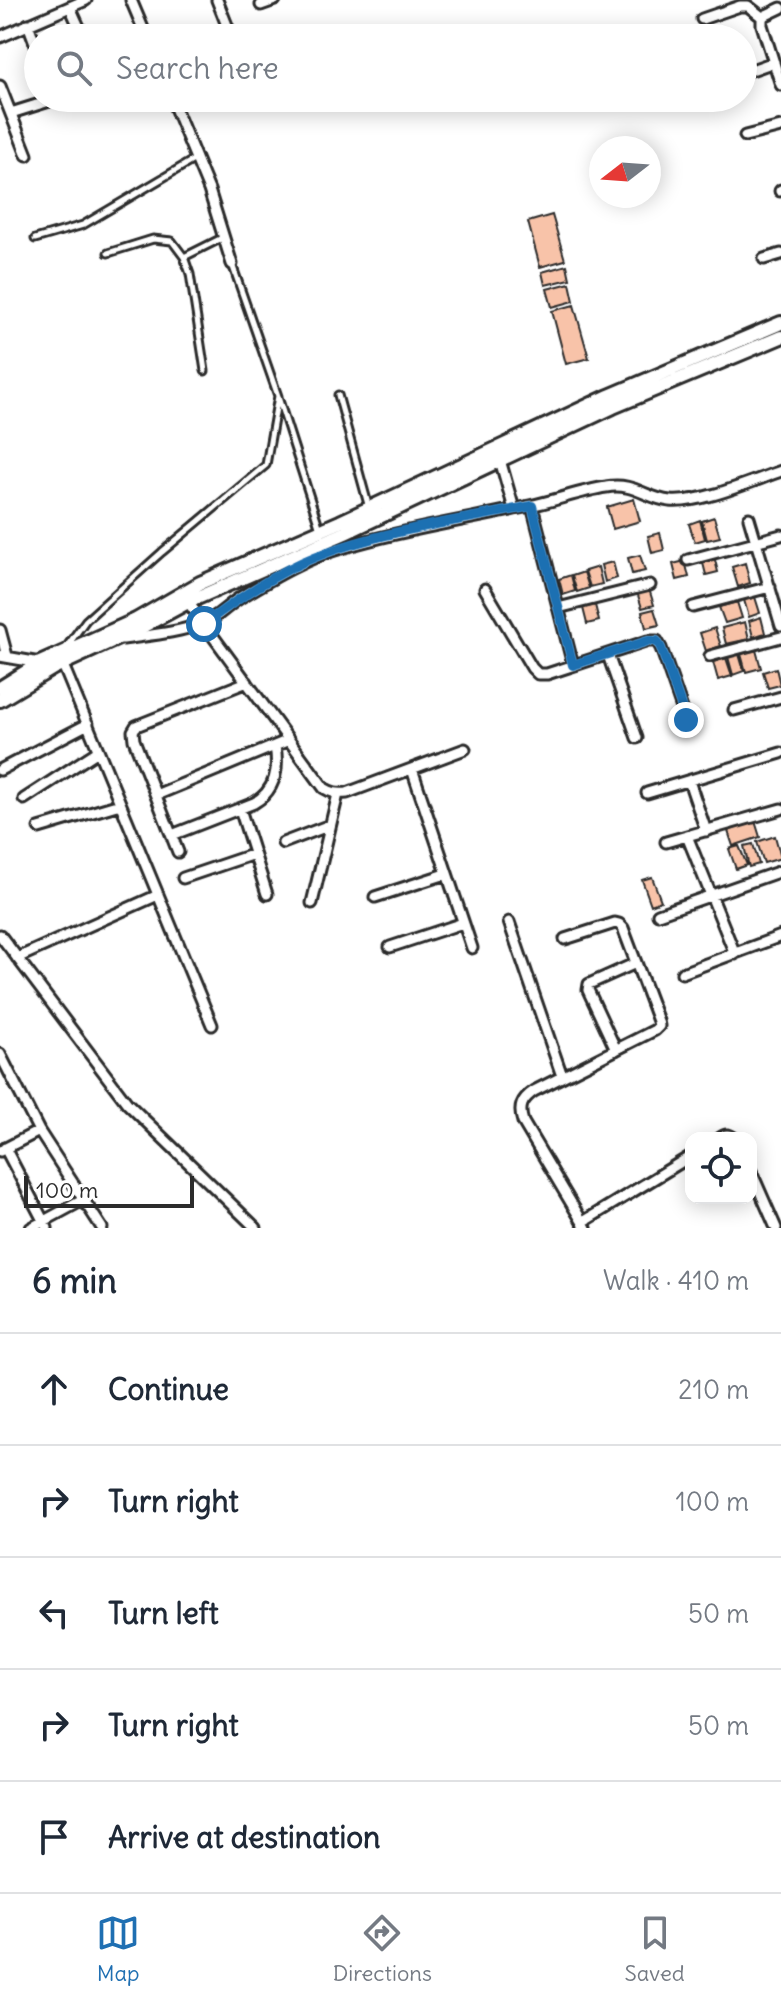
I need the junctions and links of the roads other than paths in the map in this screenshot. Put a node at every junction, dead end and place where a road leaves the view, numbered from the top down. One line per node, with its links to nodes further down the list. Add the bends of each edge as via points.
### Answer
1 (86, 0): 6 (street)
2 (131, 0): 12 (street)
3 (217, 0): 13 (street)
4 (275, 0): 5 (street)
5 (261, 5)
6 (70, 7): 10 (street); 11 (street)
7 (781, 8): 8 (street)
8 (762, 17): 9 (street, via 740,6); 16 (street)
9 (702, 19)
10 (28, 24)
11 (78, 24)
12 (141, 24)
13 (226, 24)
14 (24, 26): 15 (street)
15 (0, 37)
16 (774, 62): 17 (street); 18 (street)
17 (757, 68)
18 (781, 85)
19 (0, 86): 22 (street)
20 (24, 109): 22 (street)
21 (177, 112): 26 (street)
22 (11, 113): 25 (street)
23 (781, 127): 24 (street)
24 (745, 136)
25 (27, 155)
26 (196, 158): 27 (street); 28 (lane, via 83,225)
27 (224, 237): 31 (lane); 33 (street)
28 (35, 239)
29 (108, 253): 31 (lane, via 153,239 172,241)
30 (781, 254): 32 (street)
31 (184, 257): 36 (lane)
32 (764, 259)
33 (232, 264): 38 (lane)
34 (781, 323): 42 (street, via 609,396)
35 (781, 337): 39 (street)
36 (205, 371)
37 (338, 395): 42 (lane)
38 (278, 396): 45 (lane); 63 (lane, via 266,465 86,620)
39 (500, 460): 43 (street); 52 (street)
40 (781, 471): 41 (street, via 691,499 673,501 621,485)
41 (532, 506): 43 (street); 54 (street)
42 (369, 509): 45 (street)
43 (514, 509): 55 (street, via 402,532 312,558)
44 (749, 518): 47 (street)
45 (320, 531): 63 (street, via 200,583)
46 (781, 535): 47 (street)
47 (756, 542): 48 (street); 50 (street)
48 (688, 560)
49 (650, 585): 54 (street)
50 (770, 587): 53 (street); 56 (street)
51 (485, 589): 64 (street, via 538,674)
52 (188, 602): 55 (street); 59 (street)
53 (693, 607)
54 (558, 608): 64 (street)
55 (204, 624): 59 (street); 65 (street)
56 (781, 626)
57 (0, 630): 61 (street)
58 (781, 637): 62 (street)
59 (116, 640): 63 (street)
60 (608, 655): 64 (street); 70 (street, via 657,641); 72 (street)
61 (3, 656): 63 (street)
62 (710, 656)
63 (54, 662): 66 (street); 68 (street); 71 (street)
64 (573, 665)
65 (247, 682): 73 (street); 83 (street, via 136,726 134,740)
66 (0, 688)
67 (781, 697): 69 (street)
68 (0, 700)
69 (734, 710)
70 (686, 720)
71 (88, 724): 76 (street); 79 (street)
72 (637, 738)
73 (289, 740): 74 (street); 82 (street, via 324,788)
74 (275, 746): 83 (street); 86 (street, via 274,782 263,798)
75 (465, 749): 78 (street)
76 (98, 751): 84 (street); 85 (street)
77 (781, 753): 80 (street)
78 (412, 769): 82 (street); 98 (street)
79 (0, 770)
80 (689, 781): 81 (street); 90 (street)
81 (647, 793)
82 (338, 794): 88 (street)
83 (156, 795): 91 (street)
84 (24, 799)
85 (120, 804): 89 (street); 101 (street)
86 (240, 809): 91 (street); 96 (street)
87 (781, 809): 90 (street)
88 (330, 825): 94 (street); 104 (street)
89 (39, 828)
90 (706, 831): 92 (street)
91 (172, 835): 95 (street)
92 (687, 836): 93 (street); 102 (street)
93 (666, 842)
94 (283, 843)
95 (178, 852)
96 (254, 854): 99 (street); 100 (street)
97 (781, 871): 102 (street)
98 (446, 874): 103 (street); 107 (street)
99 (183, 878)
100 (267, 894)
101 (158, 895): 114 (street); 117 (street)
102 (712, 895): 105 (street); 113 (street)
103 (375, 897)
104 (312, 903)
105 (658, 914)
106 (509, 922): 120 (street)
107 (463, 923): 111 (street); 112 (street)
108 (0, 935): 114 (street)
109 (781, 936): 113 (street)
110 (565, 939): 115 (street, via 619,924)
111 (390, 947)
112 (472, 948)
113 (735, 954): 116 (street)
114 (17, 958): 131 (street, via 127,1103)
115 (636, 963): 118 (street, via 659,1026); 118 (street, via 589,984)
116 (682, 973)
117 (212, 1025)
118 (616, 1050): 120 (street)
119 (0, 1054): 121 (street)
120 (562, 1076): 127 (street, via 525,1096 520,1113)
121 (39, 1131): 122 (street); 125 (street)
122 (3, 1150): 126 (street)
123 (685, 1160): 127 (street)
124 (757, 1183): 128 (street)
125 (83, 1200): 126 (street); 130 (street)
126 (45, 1225): 129 (street)
127 (584, 1225)
128 (778, 1227)
129 (31, 1228)
130 (102, 1228)
131 (256, 1228)

